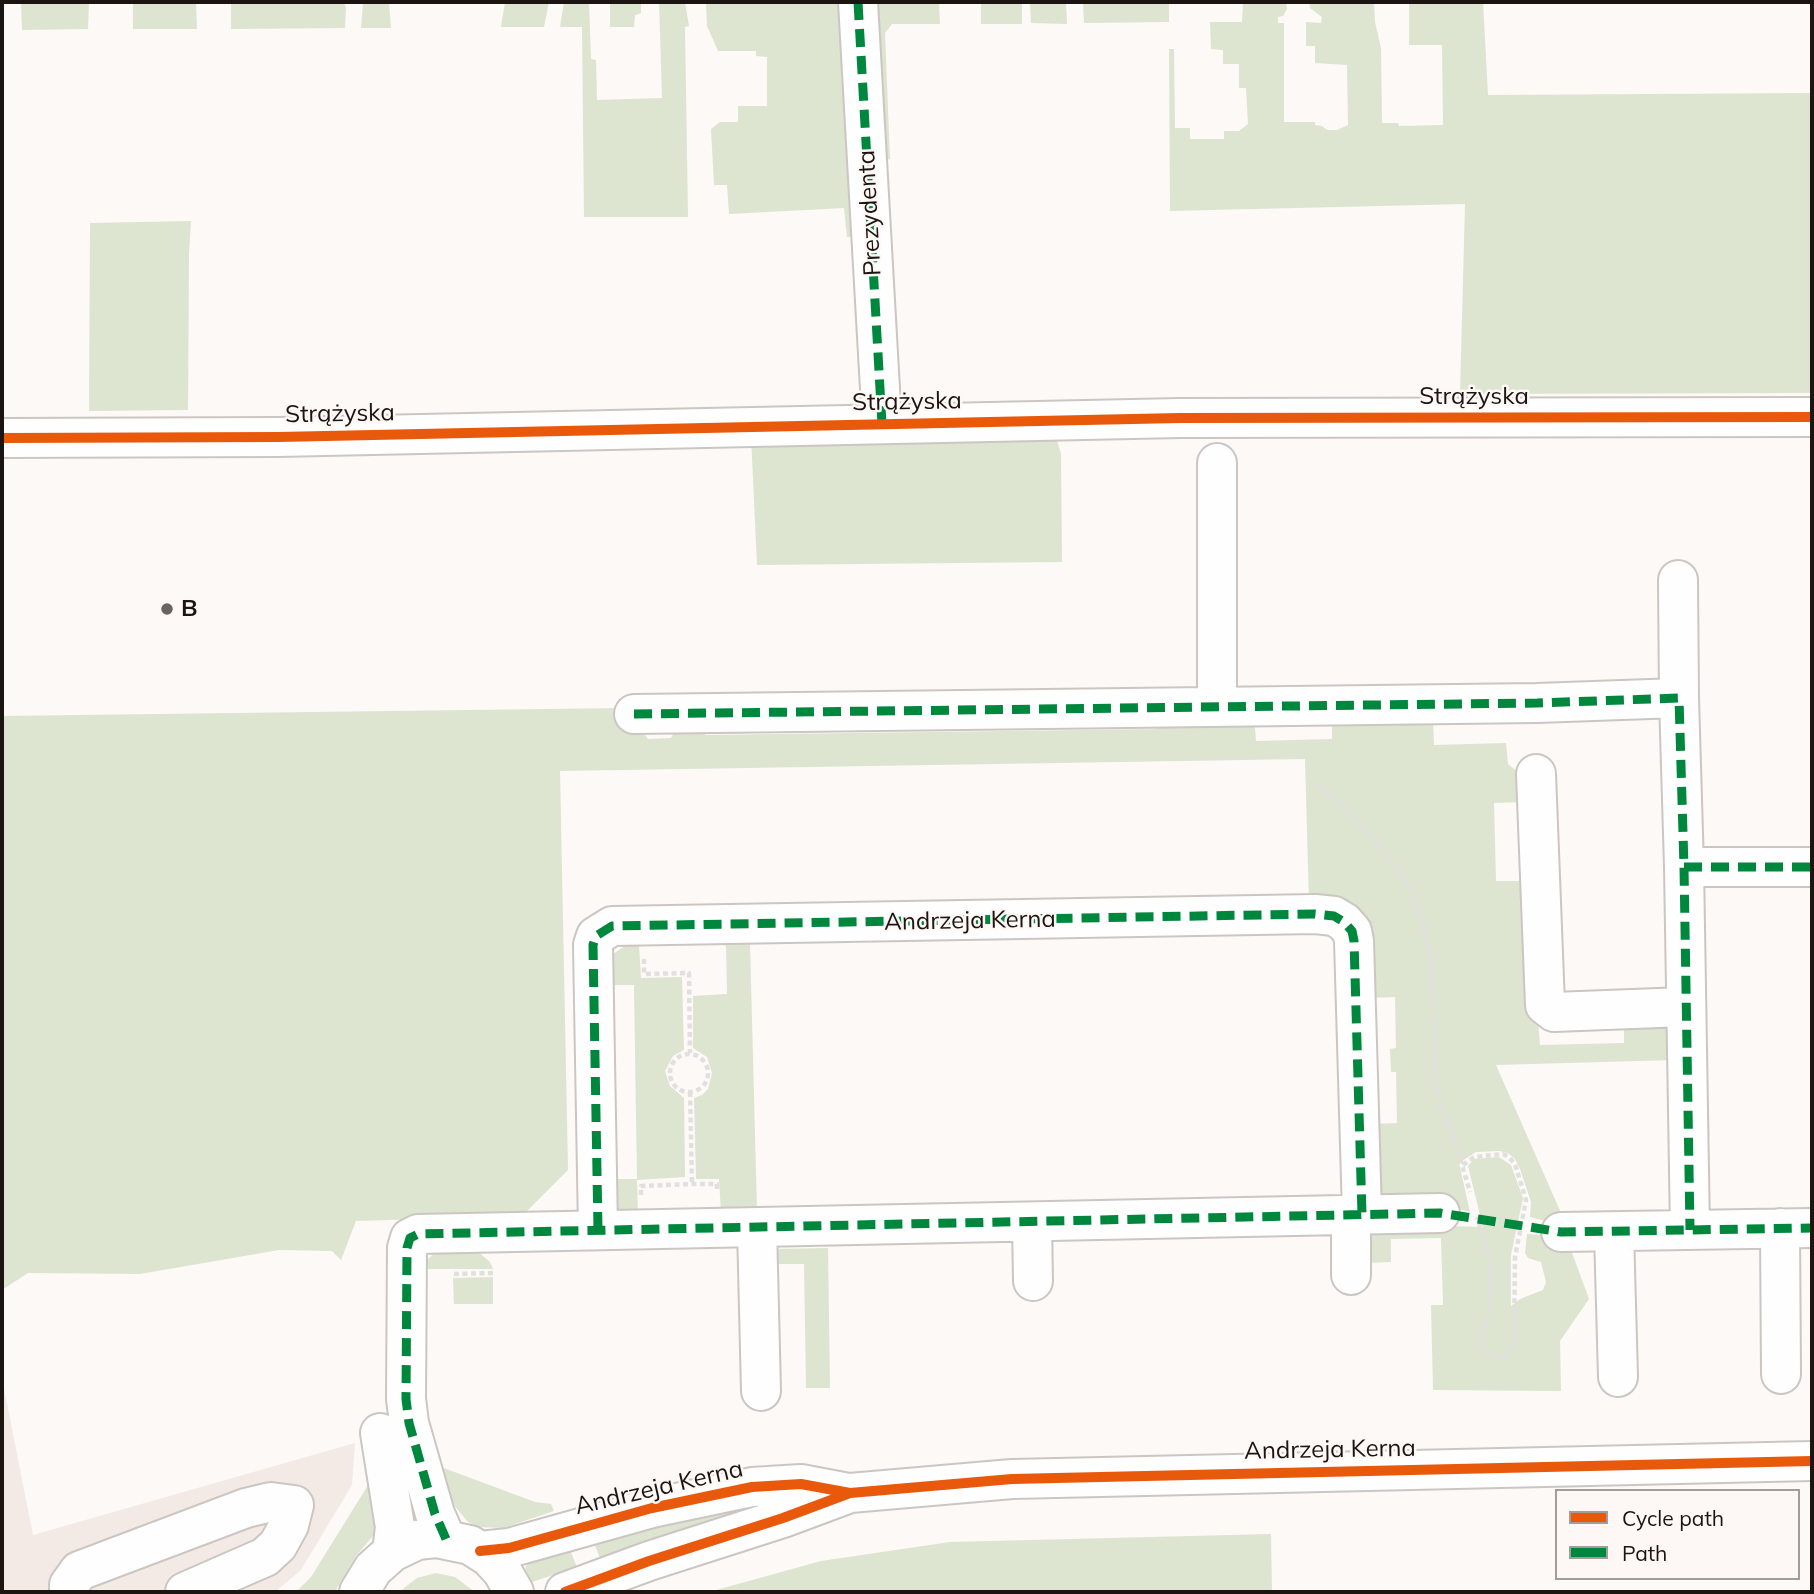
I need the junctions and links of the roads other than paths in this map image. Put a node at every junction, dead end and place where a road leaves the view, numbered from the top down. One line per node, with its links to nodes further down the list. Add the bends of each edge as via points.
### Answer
1 (858, 2): 3 (street, Prezydenta)
2 (1812, 416): 3 (street, Strążyska)
3 (882, 424): 4 (street, Strążyska)
4 (2, 438)
5 (1217, 463): 8 (street)
6 (1678, 580): 7 (street)
7 (1679, 698): 8 (street); 11 (street)
8 (1217, 706): 9 (street)
9 (634, 714)
10 (1536, 774): 13 (street, via 1545,1005 1554,1012)
11 (1684, 867): 12 (street); 13 (street)
12 (1812, 867)
13 (1685, 1007): 20 (street)
14 (1462, 1205): 15 (street)
15 (1356, 1214): 16 (street); 19 (street, Andrzeja Kerna, via 1354,941 1352,931 1334,916 612,926 596,936 593,945); 23 (street)
16 (1032, 1223): 17 (street); 24 (street)
17 (757, 1228): 19 (street); 27 (street)
18 (1796, 1228): 20 (street); 25 (street)
19 (598, 1230): 31 (street, via 418,1234 410,1238 405,1316 407,1415 435,1514)
20 (1690, 1230): 21 (street)
21 (1614, 1231): 22 (street); 26 (street)
22 (1561, 1232)
23 (1351, 1275)
24 (1033, 1282)
25 (1781, 1374)
26 (1618, 1377)
27 (761, 1391)
28 (380, 1433): 32 (street, via 395,1527)
29 (1812, 1461): 30 (street, Andrzeja Kerna, via 1012,1479)
30 (850, 1493): 31 (street, Andrzeja Kerna, via 801,1484 730,1491 509,1548); 37 (street, Andrzeja Kerna)
31 (463, 1545): 32 (street, Andrzeja Kerna, via 417,1541); 36 (street, via 502,1571)
32 (392, 1552): 35 (street, Andrzeja Kerna, via 373,1569)
33 (69, 1592): 34 (street, via 79,1571 246,1508 271,1502 294,1505 278,1545 265,1557)
34 (185, 1592)
35 (359, 1592)
36 (514, 1592)
37 (565, 1592)

